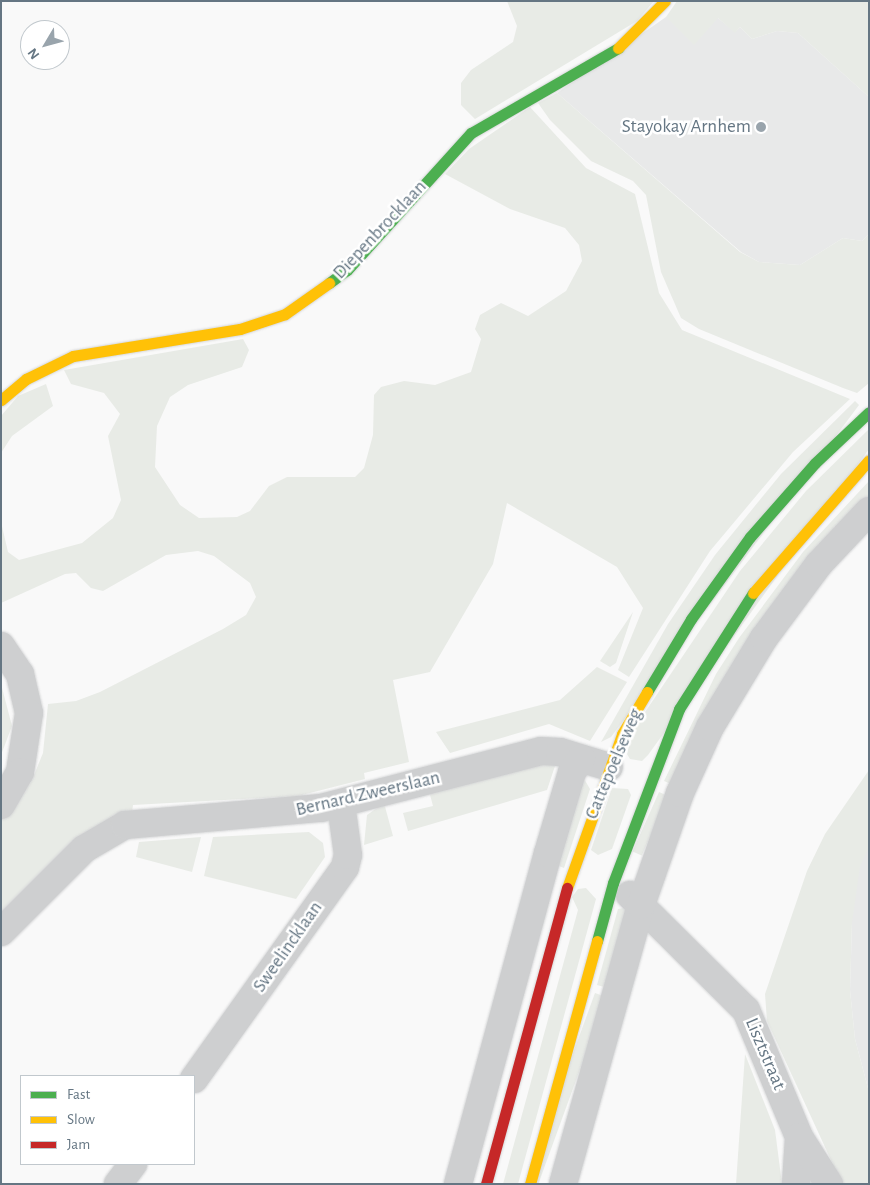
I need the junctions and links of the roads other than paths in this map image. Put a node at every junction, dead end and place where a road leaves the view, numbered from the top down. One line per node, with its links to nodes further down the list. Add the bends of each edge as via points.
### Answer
1 (665, 1): 2 (street, Diepenbrocklaan, via 632,38 612,52 471,133 347,270 285,314 240,329 73,356 26,378)
2 (1, 400)
3 (869, 412): 10 (street, Cattepoelseweg, via 772,509 728,566 657,672)
4 (869, 460): 14 (street, Cattepoelseweg, via 794,539 730,622 678,709)
5 (869, 510): 15 (street, via 791,599 723,704 680,793)
6 (1, 646): 7 (street, via 27,694)
7 (26, 744): 9 (street); 12 (street, via 20,772)
8 (581, 759): 10 (street, Bernard Zweerslaan); 11 (street, Bernard Zweerslaan, via 541,751); 21 (street, Cattepoelseweg, via 572,772)
9 (1, 767)
10 (617, 770): 13 (street, Cattepoelseweg)
11 (341, 804): 16 (street, Bernard Zweerslaan, via 299,812 148,821 114,829 84,849); 17 (street, Sweelincklaan, via 348,855 346,867)
12 (1, 805)
13 (571, 875): 14 (street, via 582,870); 22 (street, Cattepoelseweg)
14 (600, 878): 15 (street, Lisztstraat); 23 (street, Cattepoelseweg)
15 (641, 905): 18 (street, Lisztstraat, via 746,1010); 24 (street)
16 (1, 932)
17 (195, 1078)
18 (799, 1137): 25 (street, Lisztstraat); 26 (street)
19 (132, 1165): 20 (street)
20 (118, 1184)
21 (458, 1184)
22 (486, 1184)
23 (530, 1184)
24 (563, 1184)
25 (796, 1184)
26 (829, 1184)

